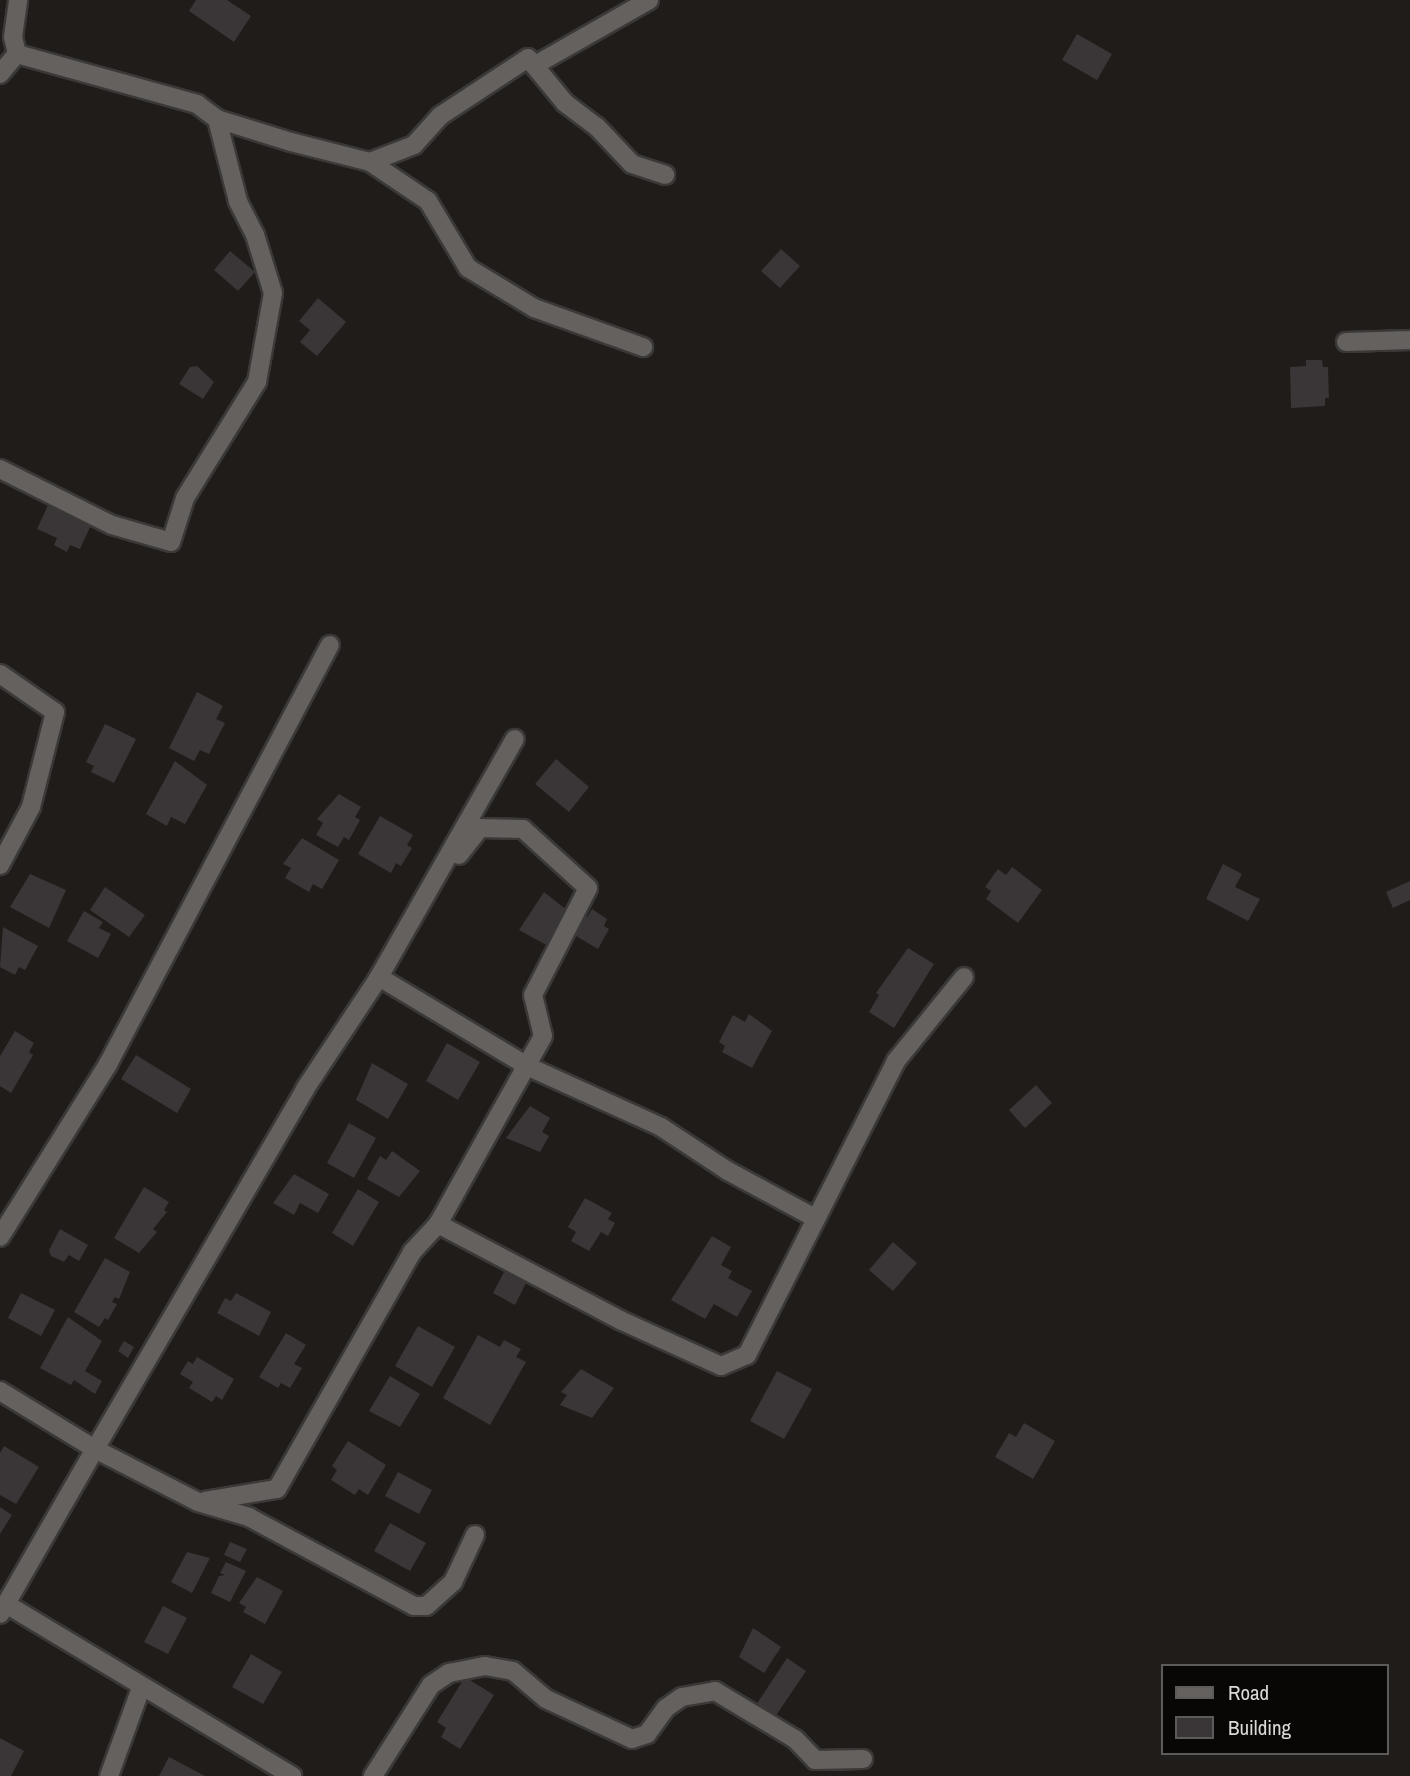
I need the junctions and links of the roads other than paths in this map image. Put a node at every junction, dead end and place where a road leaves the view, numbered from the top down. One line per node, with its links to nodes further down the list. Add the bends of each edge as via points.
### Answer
1 (18, 0): 3 (street, via 13,37)
2 (649, 0): 4 (street)
3 (17, 54): 5 (street); 6 (street, via 197,104)
4 (537, 64): 7 (street, via 528,58 440,116 414,145); 8 (street, via 565,103 597,127 632,164)
5 (0, 74)
6 (217, 119): 7 (street); 12 (street, via 238,201 256,235 273,293 257,382 185,498 171,542 112,525)
7 (370, 162): 11 (street, via 428,201 468,268 534,308)
8 (665, 176)
9 (1410, 340): 10 (street)
10 (1346, 342)
11 (643, 347)
12 (0, 469)
13 (330, 645): 23 (street, via 108,1064)
14 (0, 674): 16 (street, via 55,712 31,807)
15 (515, 738): 17 (street)
16 (0, 865)
17 (422, 901): 19 (street); 20 (street, via 480,828 523,829 588,888 533,995 542,1036)
18 (964, 976): 21 (street, via 896,1061)
19 (379, 977): 20 (street); 25 (street, via 305,1088)
20 (529, 1067): 21 (street, via 661,1126 728,1171); 22 (street)
21 (813, 1217): 22 (street, via 792,1272 747,1355 721,1366 620,1320)
22 (438, 1224): 26 (street, via 412,1252 277,1489)
23 (0, 1237)
24 (0, 1391): 25 (street)
25 (95, 1449): 26 (street); 28 (street)
26 (198, 1502): 27 (street, via 249,1517 414,1606 426,1606 453,1582)
27 (475, 1535)
28 (3, 1609): 29 (street)
29 (141, 1688): 31 (street); 32 (street)
30 (863, 1759): 33 (street, via 815,1760 795,1739 715,1691 682,1697 666,1708 647,1734 632,1738 546,1699 513,1671 485,1666 449,1673 431,1685)
31 (108, 1776)
32 (292, 1776)
33 (373, 1776)

